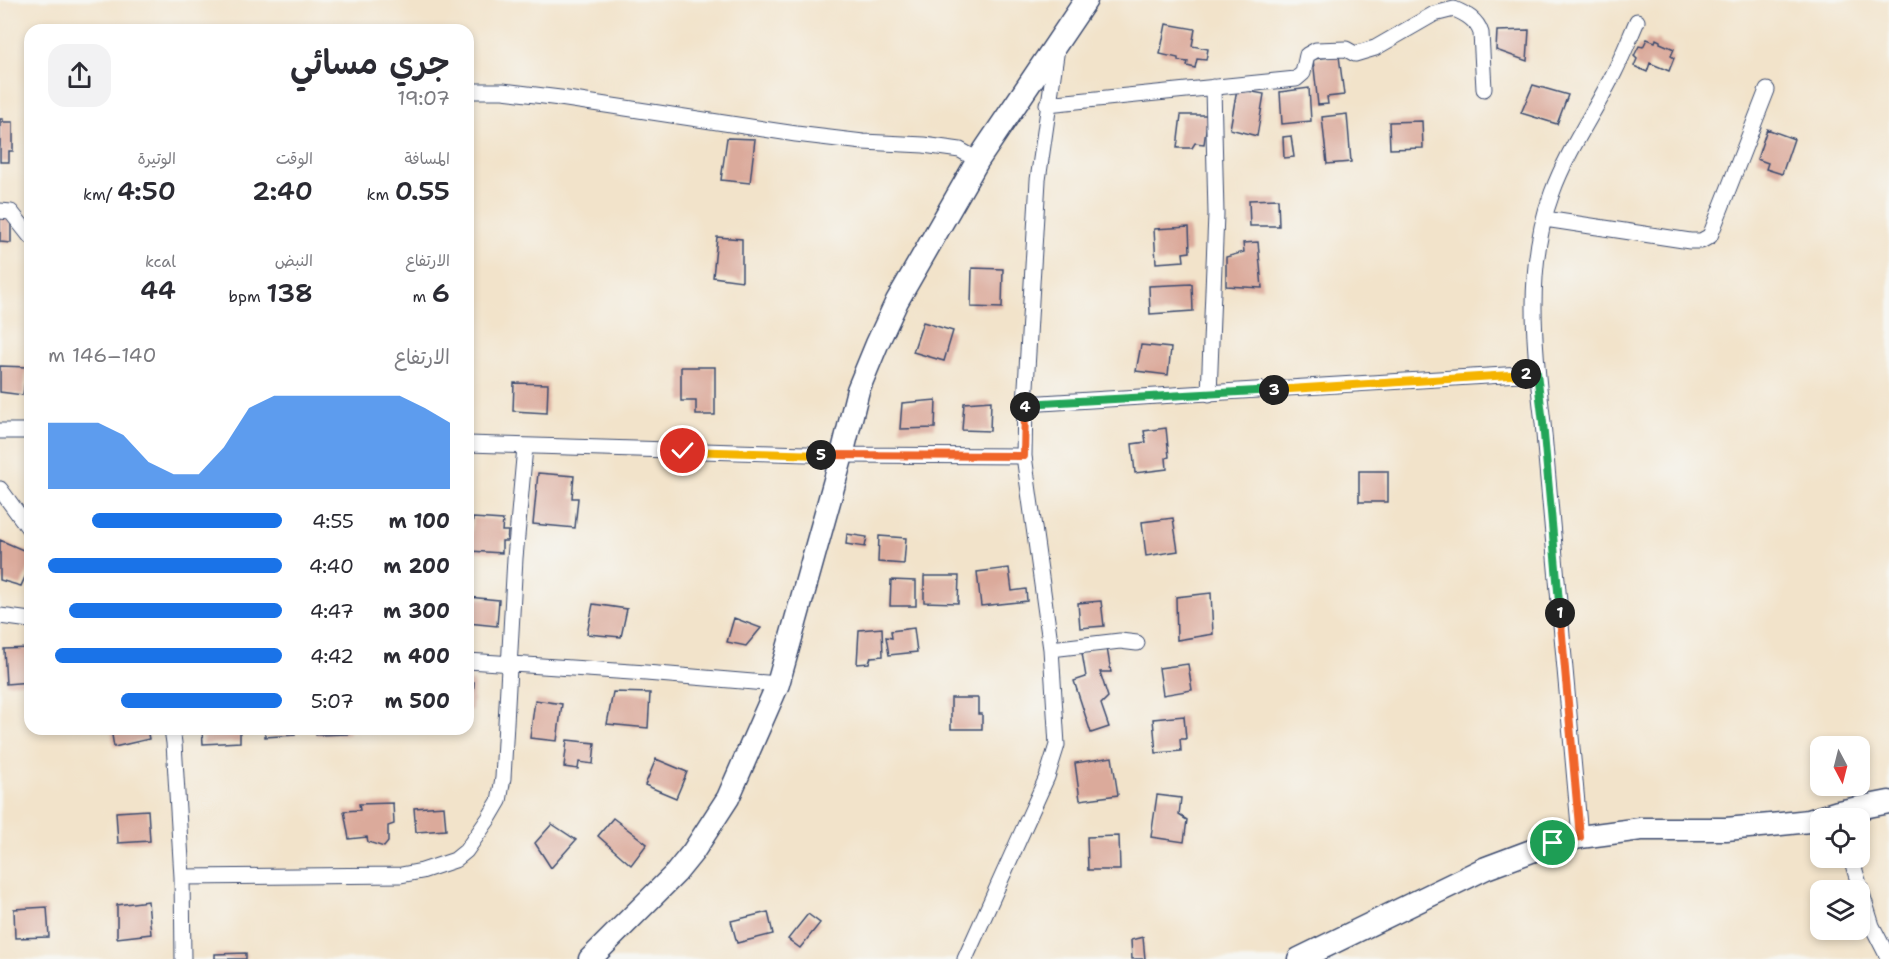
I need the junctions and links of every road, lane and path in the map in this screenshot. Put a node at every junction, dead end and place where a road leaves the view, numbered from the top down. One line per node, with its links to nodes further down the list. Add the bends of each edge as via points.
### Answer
1 (1086, 0): 3 (main road)
2 (1637, 21): 11 (street, via 1616,70 1576,140)
3 (1058, 42): 8 (street); 9 (main road)
4 (1213, 87): 5 (street, via 1296,79 1303,73 1307,55 1316,50 1346,49 1355,54 1367,51 1434,14 1454,9 1479,26); 8 (street); 14 (street, via 1216,214)
5 (1484, 89)
6 (1767, 90): 11 (street, via 1710,236 1690,241)
7 (474, 91): 9 (street, via 571,99 796,134 924,145 960,150)
8 (1047, 105): 15 (street, via 1038,180)
9 (978, 160): 20 (main road, via 885,327 858,390)
10 (0, 211): 12 (street, via 11,212)
11 (1545, 219): 13 (street, via 1535,280)
12 (24, 228)
13 (1537, 373): 14 (street); 35 (street)
14 (1209, 394): 15 (street)
15 (1025, 404): 21 (street)
16 (0, 431): 17 (street)
17 (24, 431)
18 (474, 444): 19 (street)
19 (525, 447): 20 (street); 29 (street)
20 (842, 455): 21 (street); 30 (main road)
21 (1024, 456): 27 (street)
22 (0, 489): 23 (street)
23 (24, 523)
24 (0, 616): 25 (street)
25 (24, 619)
26 (1137, 643): 27 (street, via 1120,641)
27 (1051, 649): 40 (street, via 1057,738 1052,764)
28 (474, 662): 29 (street)
29 (509, 664): 30 (street); 37 (street, via 503,778 498,801 466,851 455,860 401,875)
30 (778, 684): 39 (main road, via 728,798 712,824 676,873)
31 (173, 735): 37 (street)
32 (1889, 802): 33 (main road)
33 (1868, 808)
34 (1810, 821): 35 (main road, via 1725,829 1641,829)
35 (1580, 837): 41 (main road, via 1486,868)
36 (1854, 868): 42 (street, via 1872,926)
37 (182, 877): 38 (street)
38 (183, 959)
39 (590, 959)
40 (965, 959)
41 (1299, 959)
42 (1889, 959)

